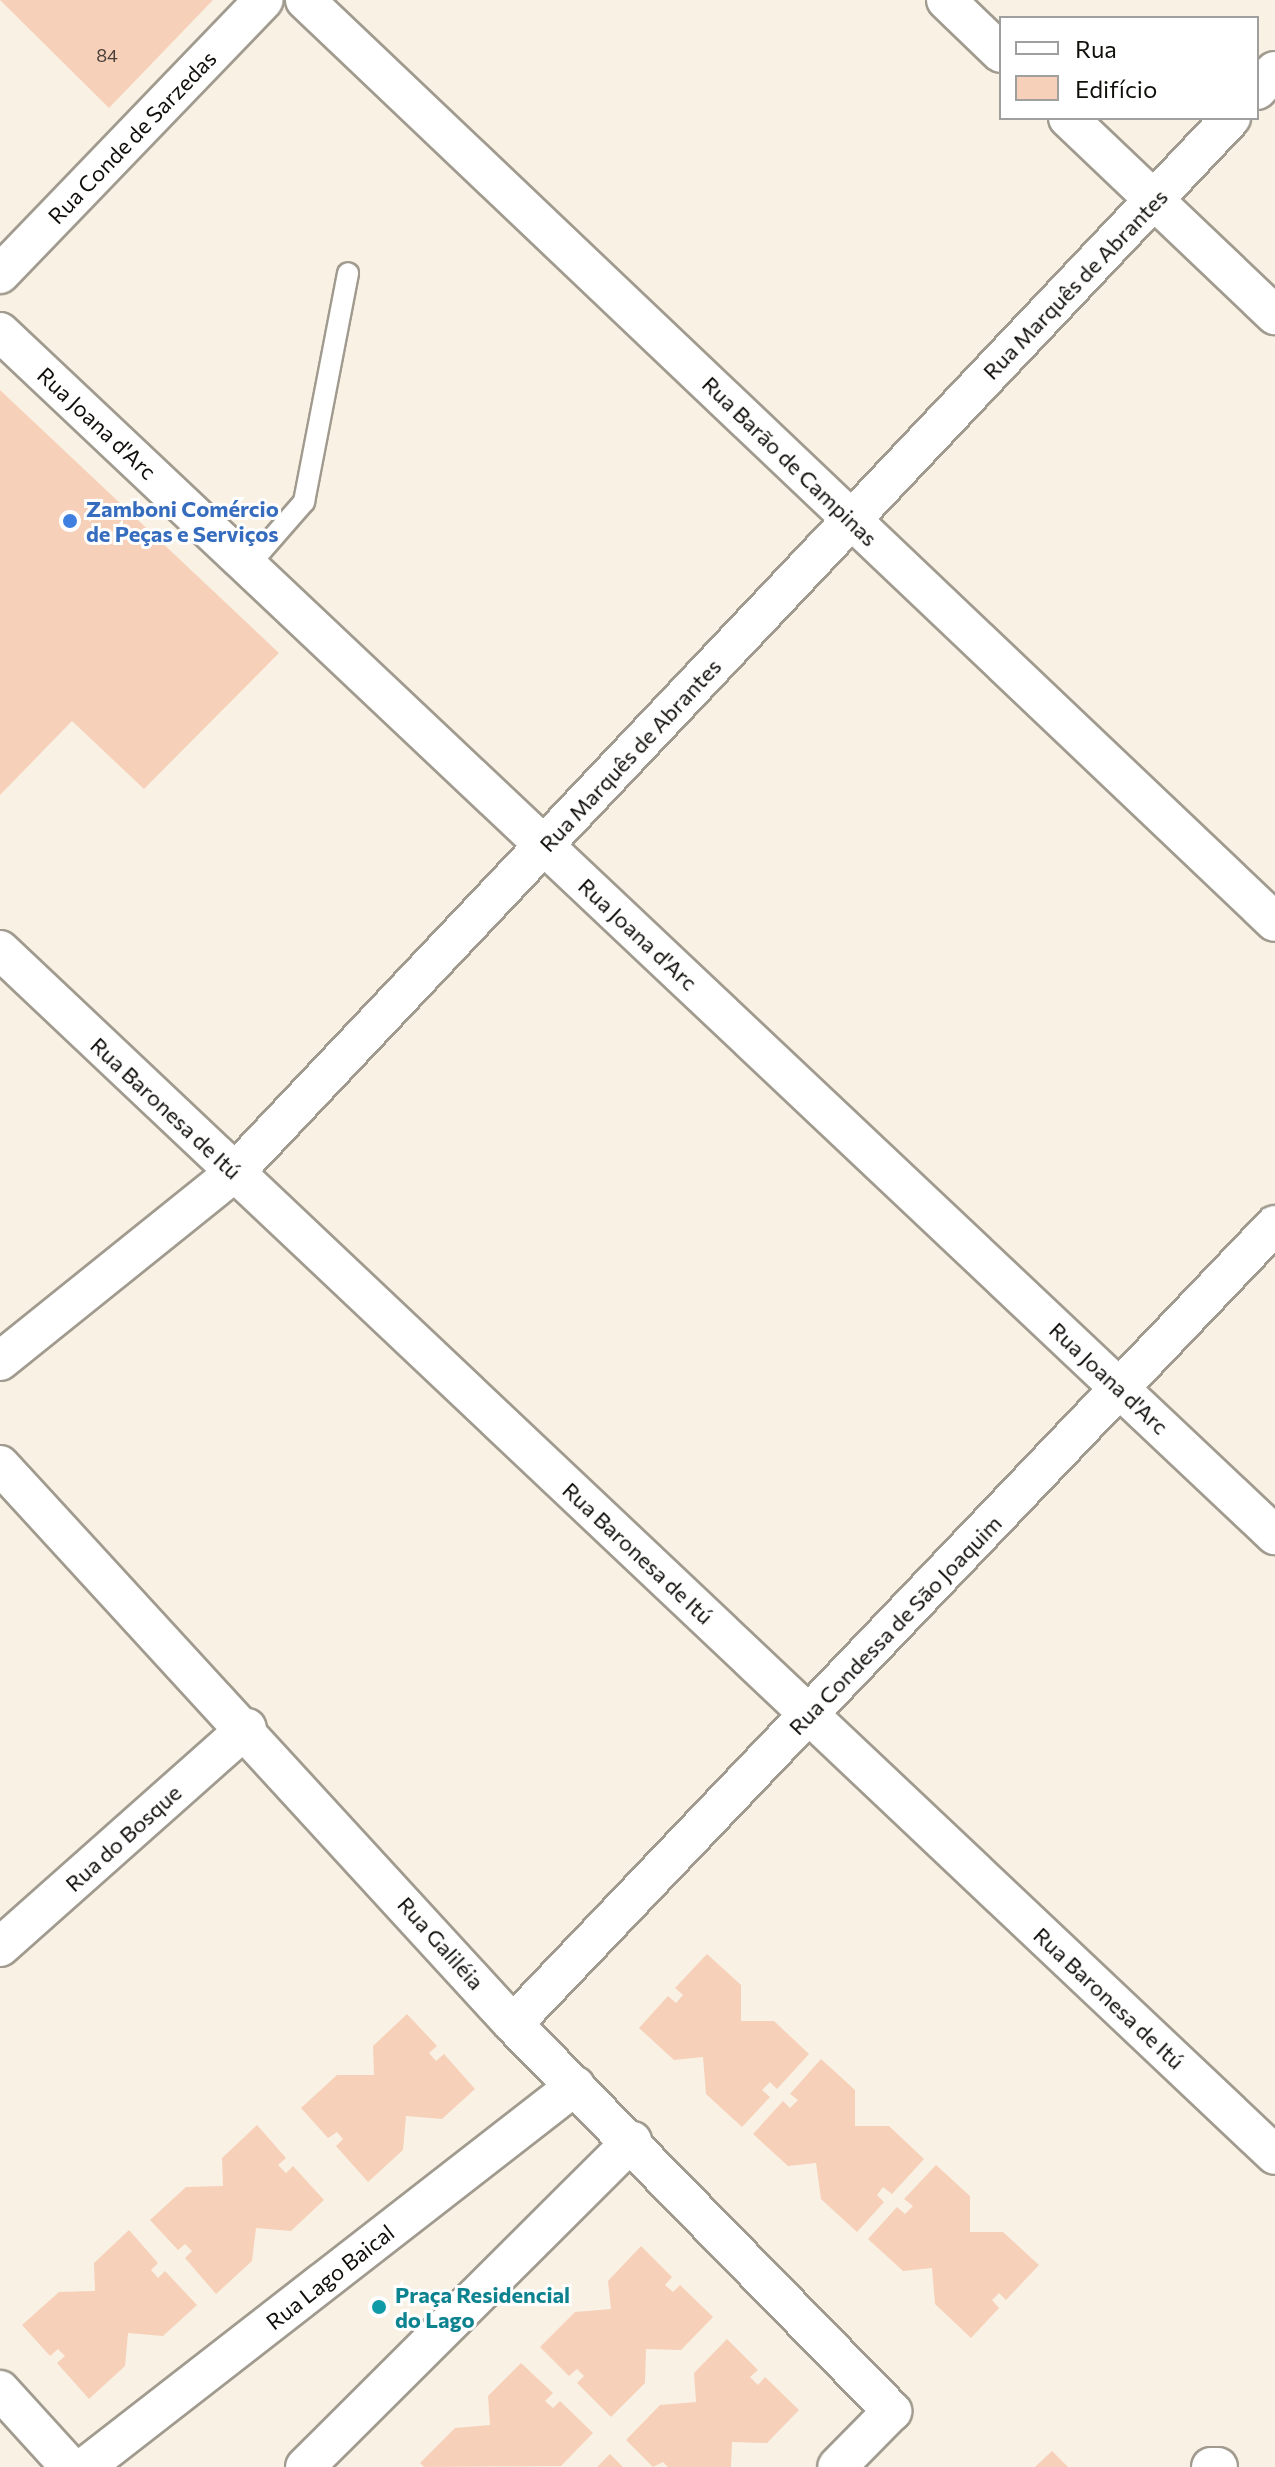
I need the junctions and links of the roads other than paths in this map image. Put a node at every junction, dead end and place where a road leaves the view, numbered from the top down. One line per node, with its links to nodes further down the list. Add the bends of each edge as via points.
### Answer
1 (264, 0): 11 (street, Rua Conde de Sarzedas)
2 (305, 0): 14 (street, Rua Barão de Campinas)
3 (946, 0): 4 (street)
4 (999, 51)
5 (1275, 71): 6 (street)
6 (1259, 88)
7 (1070, 120): 9 (street)
8 (1229, 120): 9 (street, Rua Marquês de Abrantes)
9 (1155, 201): 12 (street); 14 (street, Rua Marquês de Abrantes)
10 (348, 273): 15 (lane, via 304,502)
11 (0, 274)
12 (1275, 315)
13 (0, 332): 15 (street, Rua Joana d'Arc)
14 (850, 518): 16 (street, Rua Marquês de Abrantes); 17 (street, Rua Barão de Campinas)
15 (249, 565): 16 (street, Rua Joana d'Arc)
16 (545, 846): 19 (street, Rua Marquês de Abrantes); 22 (street, Rua Joana d'Arc)
17 (1275, 922)
18 (0, 950): 19 (street, Rua Baronesa de Itú)
19 (235, 1172): 21 (street, Rua Marquês de Abrantes); 25 (street, Rua Baronesa de Itú)
20 (1275, 1225): 22 (street, Rua Condessa de São Joaquim)
21 (0, 1361)
22 (1121, 1390): 24 (street, Rua Joana d'Arc); 25 (street, Rua Condessa de São Joaquim)
23 (0, 1465): 26 (street, Rua Galiléia)
24 (1275, 1535)
25 (809, 1714): 28 (street, Rua Condessa de São Joaquim); 31 (street, Rua Baronesa de Itú)
26 (247, 1728): 27 (street, Rua do Bosque); 28 (street, Rua Galiléia)
27 (0, 1947)
28 (513, 2024): 29 (street, Rua Galiléia)
29 (575, 2086): 30 (street, Rua Galiléia); 34 (street, Rua Lago Baical)
30 (632, 2141): 35 (street); 36 (street, Rua Galiléia, via 892,2411)
31 (1275, 2155)
32 (0, 2390): 33 (street)
33 (70, 2467)
34 (85, 2467)
35 (305, 2467)
36 (837, 2467)
37 (1211, 2467): 38 (street)
38 (1218, 2467)

